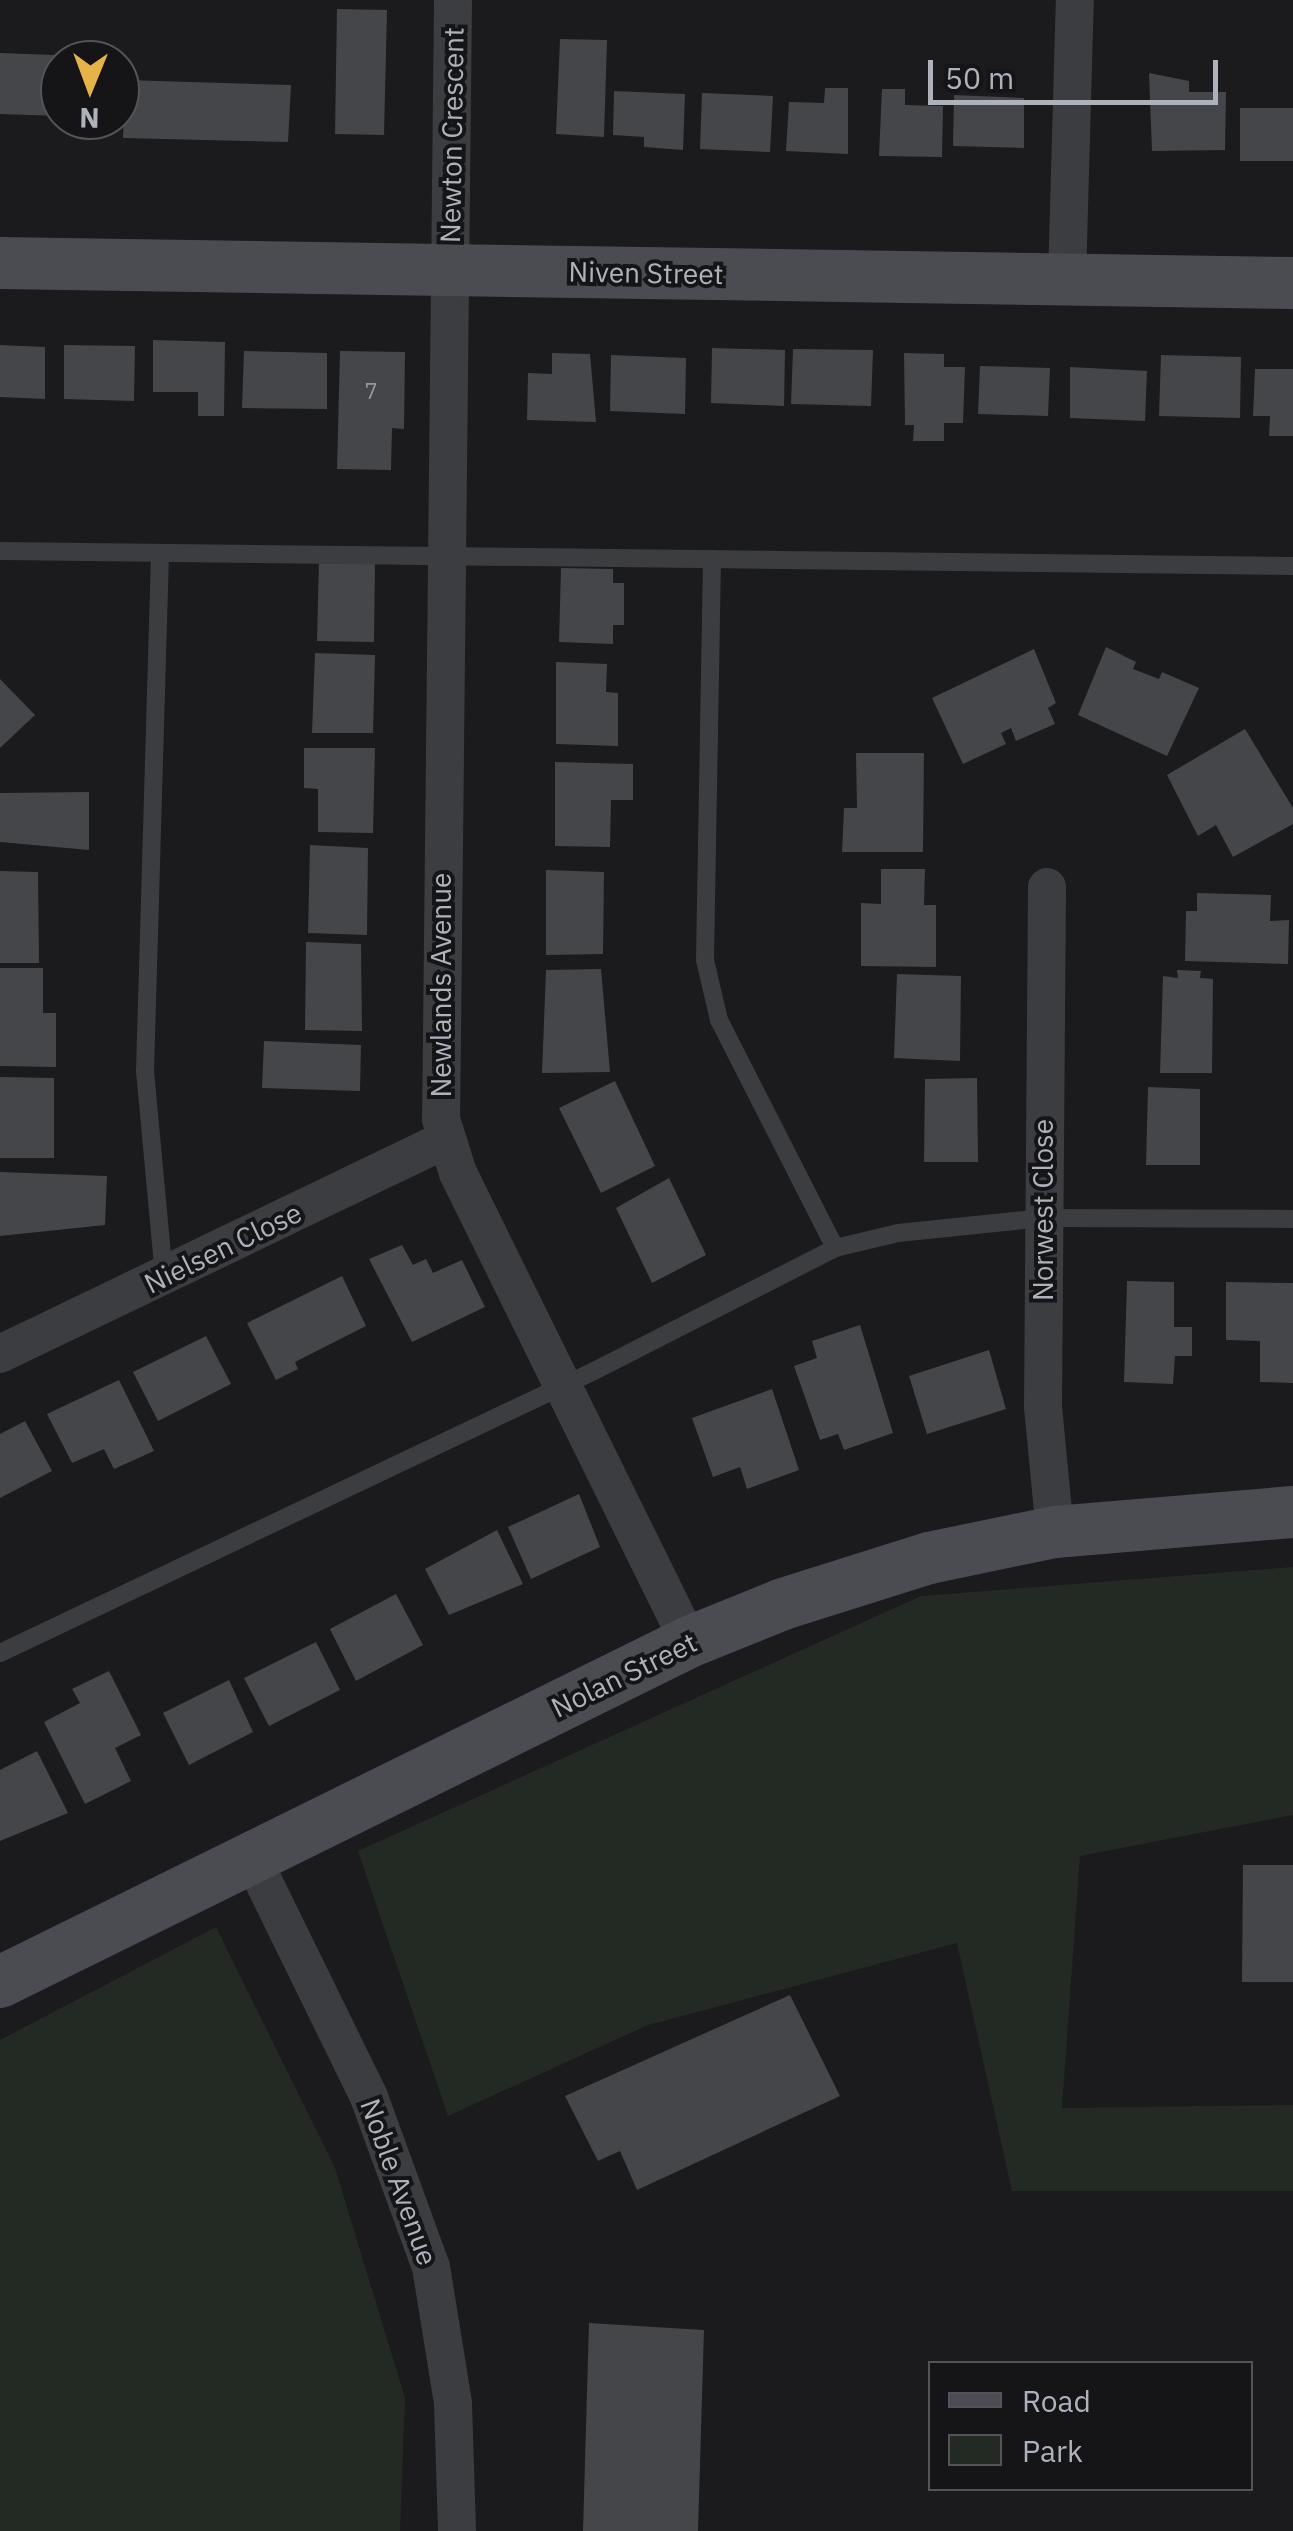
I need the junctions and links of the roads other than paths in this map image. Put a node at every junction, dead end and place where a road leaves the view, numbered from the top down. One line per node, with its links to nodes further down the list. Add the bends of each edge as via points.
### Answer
1 (454, 0): 4 (street, Newton Crescent)
2 (1076, 0): 5 (street)
3 (0, 263): 4 (street, Niven Street)
4 (450, 271): 5 (street, Niven Street); 10 (street, Newlands Avenue)
5 (1068, 280): 6 (street, Niven Street)
6 (1293, 284)
7 (0, 551): 8 (lane)
8 (160, 554): 10 (lane); 17 (lane, via 144,1071)
9 (712, 559): 10 (lane); 11 (lane); 16 (lane, via 705,960 718,1020)
10 (446, 560): 13 (street, Newlands Avenue, via 438,1048)
11 (1293, 566)
12 (1047, 887): 14 (street, Norwest Close)
13 (446, 1140): 17 (street, Nielsen Close); 19 (street, Newlands Avenue)
14 (1042, 1218): 15 (lane); 16 (lane, via 898,1233); 21 (street, Norwest Close, via 1043,1408)
15 (1293, 1219)
16 (835, 1248): 19 (lane)
17 (164, 1277): 18 (street, Nielsen Close)
18 (0, 1354)
19 (566, 1385): 22 (street, Newlands Avenue); 23 (lane)
20 (1293, 1512): 21 (street, Nolan Street)
21 (1056, 1532): 22 (street, Nolan Street, via 894,1568)
22 (689, 1642): 24 (street, Nolan Street)
23 (0, 1653)
24 (252, 1858): 25 (street, Nolan Street); 26 (street, Noble Avenue, via 369,2097 431,2267 452,2403)
25 (0, 1982)
26 (458, 2531)

